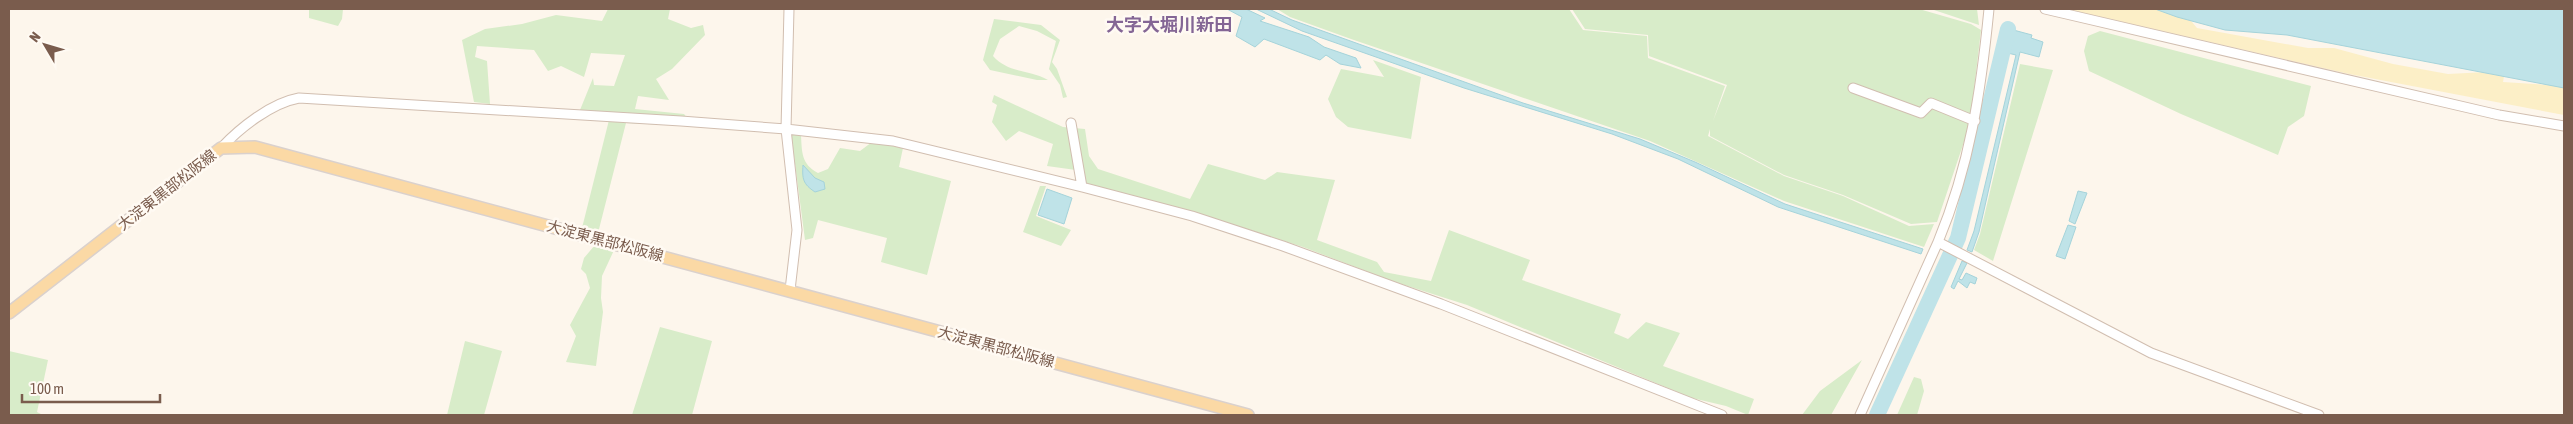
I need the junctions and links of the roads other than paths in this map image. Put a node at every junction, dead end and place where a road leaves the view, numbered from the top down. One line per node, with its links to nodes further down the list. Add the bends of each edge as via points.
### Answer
1 (788, 9): 8 (street)
2 (1989, 9): 5 (street)
3 (2045, 9): 7 (street, via 2499,115)
4 (1853, 88): 5 (street, via 1921,113 1931,102)
5 (1974, 121): 11 (street)
6 (1071, 123): 10 (street)
7 (2564, 126)
8 (786, 129): 9 (street, via 299,98 282,103 253,121); 10 (street, via 893,141); 12 (street, via 797,230)
9 (221, 148): 12 (main road, 大淀東黒部松阪線, via 255,147); 13 (main road, 大淀東黒部松阪線)
10 (1082, 187): 15 (street, via 1192,216 1283,246 1441,304)
11 (1941, 243): 16 (street); 17 (street, via 2152,353)
12 (790, 290): 14 (main road, 大淀東黒部松阪線)
13 (9, 314)
14 (1248, 415)
15 (1722, 415)
16 (1860, 415)
17 (2319, 415)

